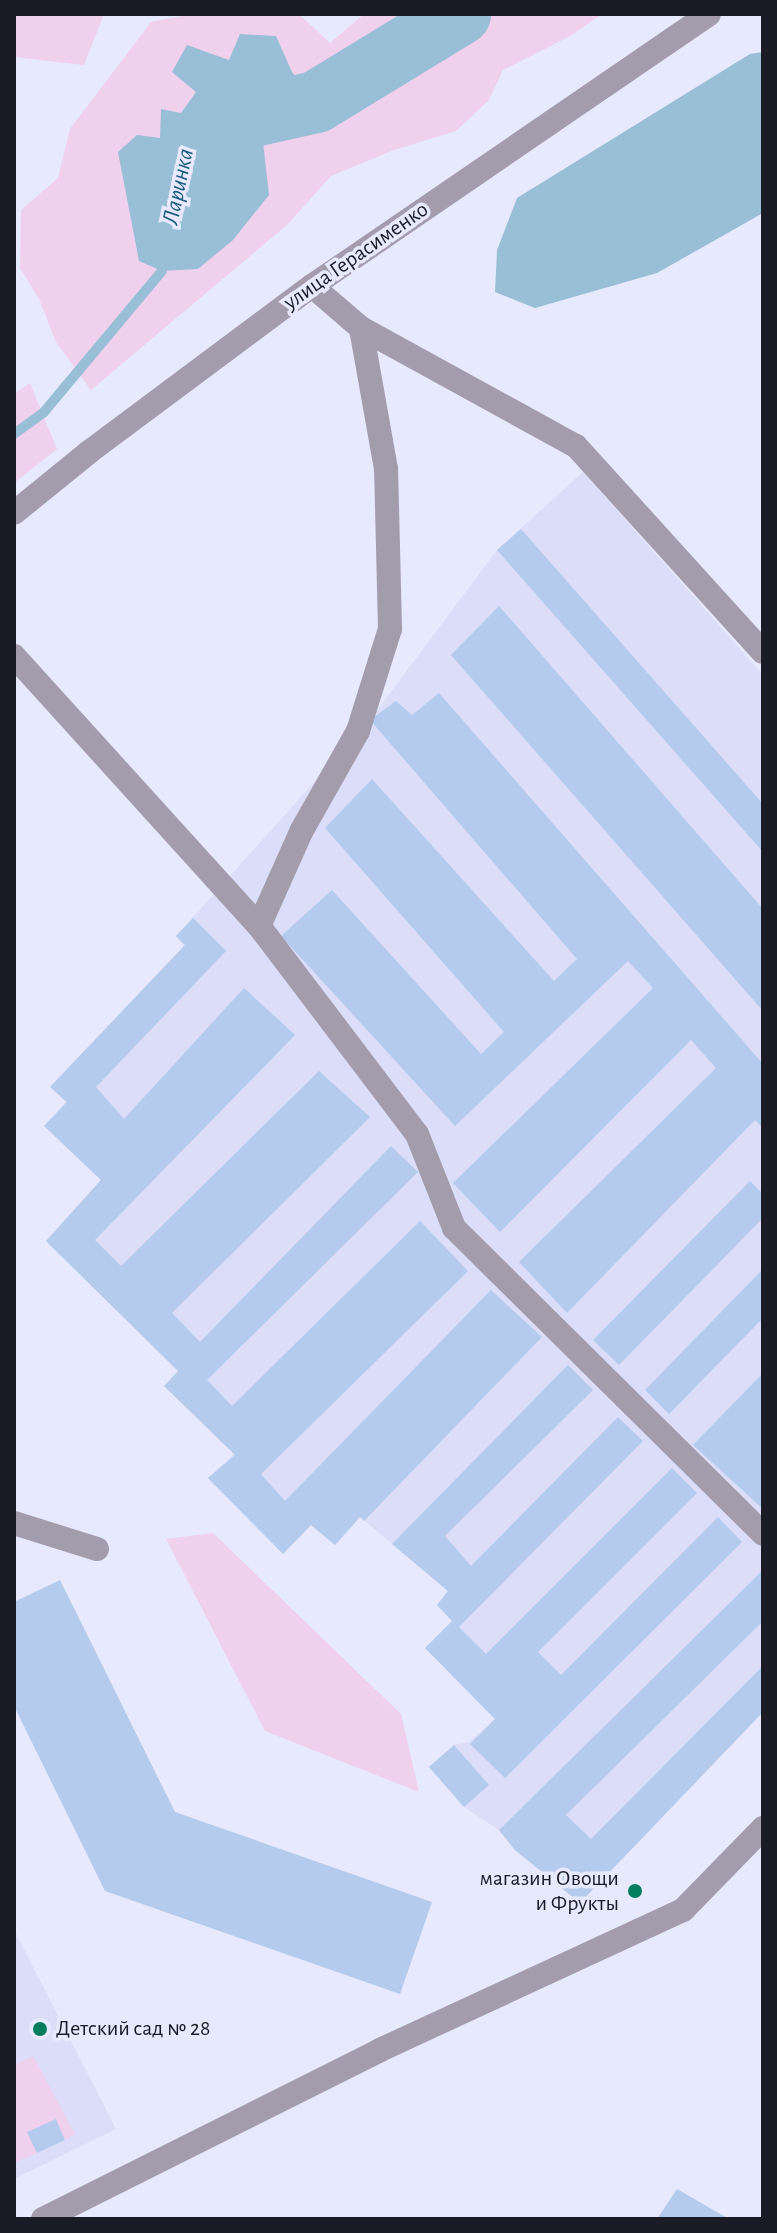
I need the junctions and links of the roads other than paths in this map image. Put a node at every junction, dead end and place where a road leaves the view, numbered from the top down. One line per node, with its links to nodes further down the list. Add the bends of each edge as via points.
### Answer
1 (709, 14): 2 (street, улица Герасименко)
2 (312, 286): 3 (street); 4 (street, улица Герасименко)
3 (361, 328): 5 (street, via 576,446); 7 (street, via 386,469 390,629 358,731 302,830)
4 (14, 513)
5 (763, 652)
6 (14, 656): 7 (street)
7 (259, 926): 9 (street, via 417,1134 454,1228)
8 (14, 1523): 10 (street)
9 (763, 1534)
10 (97, 1549)
11 (763, 1828): 12 (street, via 683,1910 406,2038)
12 (43, 2219)

